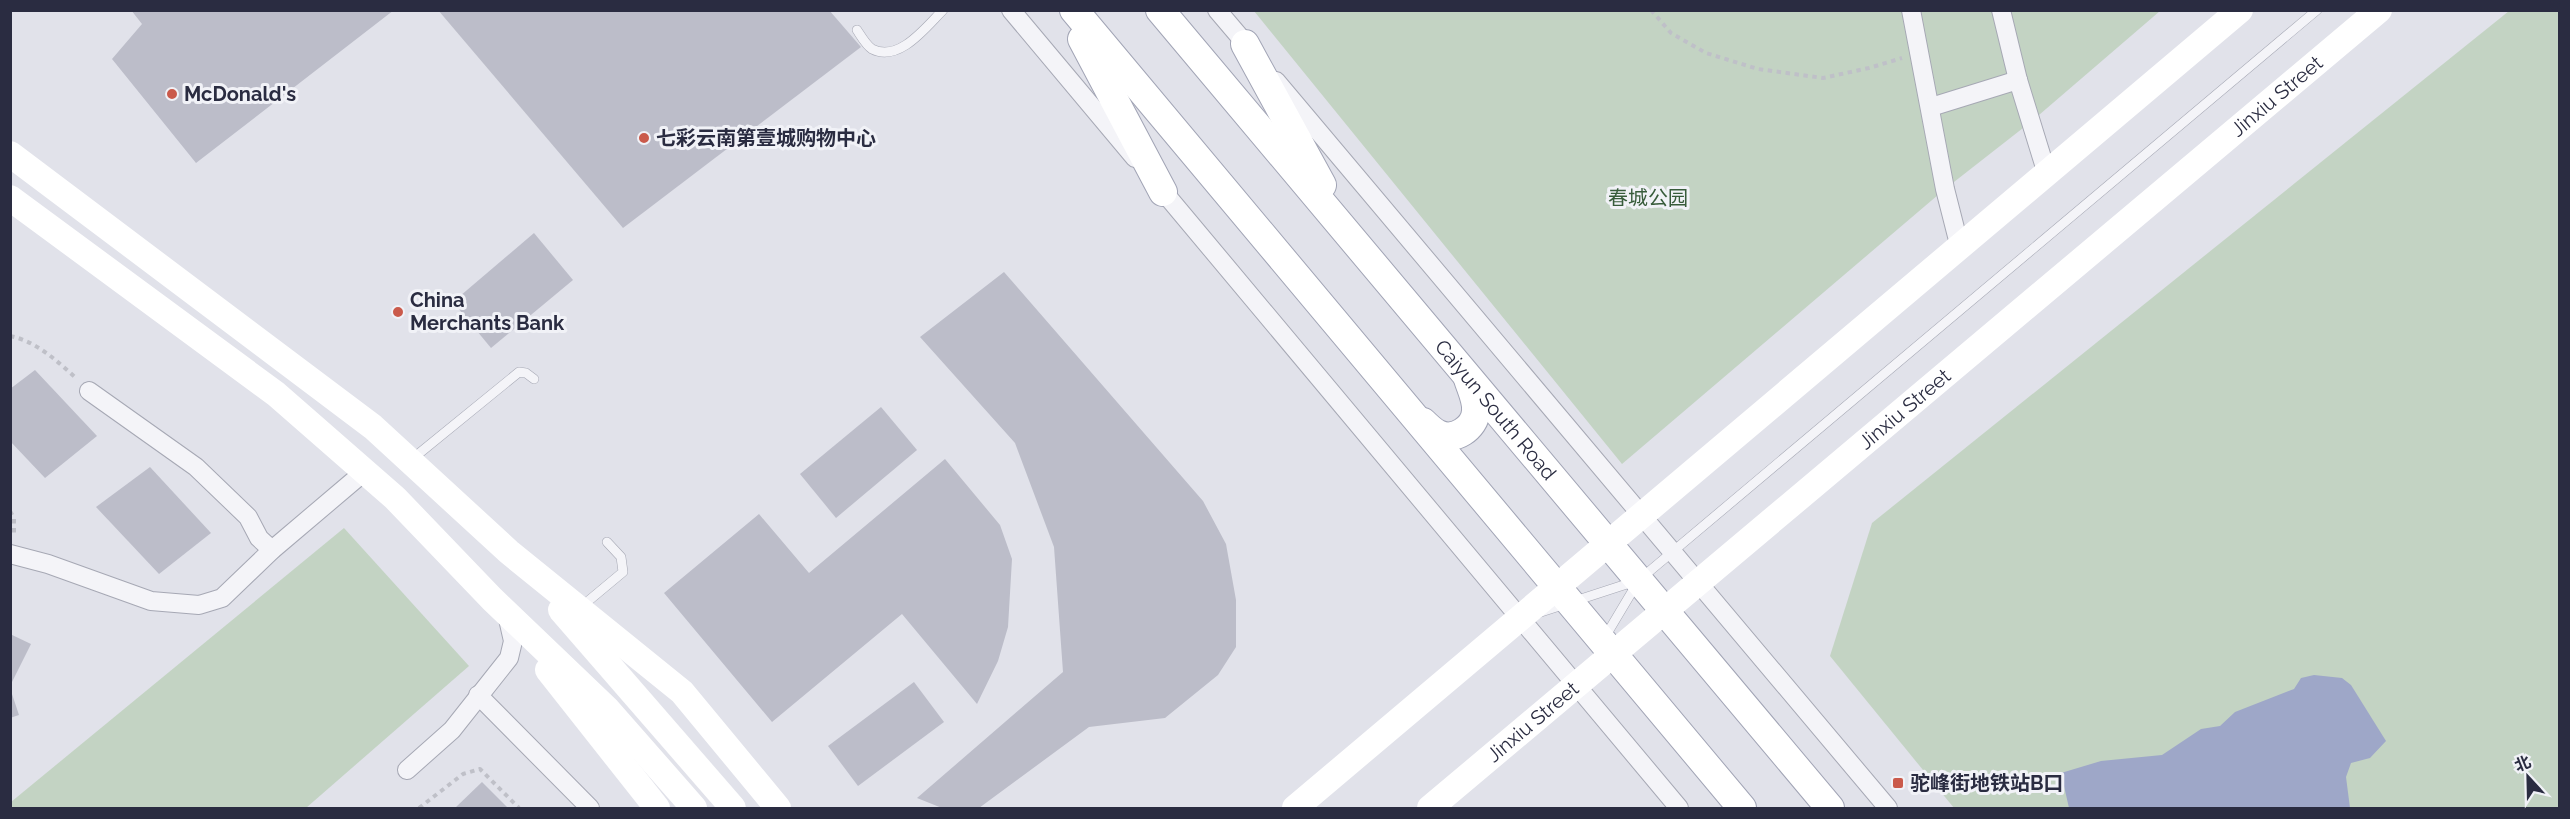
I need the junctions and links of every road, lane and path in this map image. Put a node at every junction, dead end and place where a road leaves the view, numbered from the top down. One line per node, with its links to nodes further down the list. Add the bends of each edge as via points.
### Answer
1 (943, 10): 13 (lane, via 902,48 884,53 870,48)
2 (1011, 10): 20 (street)
3 (1067, 10): 20 (main road)
4 (1074, 10): 28 (main road)
5 (1160, 10): 22 (main road, Caiyun South Road)
6 (1217, 10): 14 (street)
7 (1651, 10): 15 (path, via 1671,33 1706,53 1758,69 1823,78)
8 (1911, 10): 15 (street)
9 (2001, 10): 16 (street)
10 (2240, 10): 19 (street)
11 (2317, 10): 37 (lane)
12 (2379, 10): 40 (street, Jinxiu Street)
13 (857, 30)
14 (1245, 44): 22 (main road); 32 (street)
15 (1920, 52): 17 (street)
16 (2018, 80): 17 (street); 19 (street)
17 (1931, 107): 23 (street)
18 (10, 154): 29 (street, via 373,427)
19 (2047, 174): 23 (street)
20 (1163, 192): 46 (street)
21 (10, 198): 30 (street, via 276,394)
22 (1352, 239): 25 (main road, Caiyun South Road)
23 (1960, 248): 32 (street)
24 (10, 336): 27 (path, via 54,358)
25 (1466, 375): 28 (main road, via 1476,409 1468,428 1445,436); 34 (main road, Caiyun South Road)
26 (534, 379): 29 (lane, via 519,372)
27 (89, 391): 35 (street, via 196,467 248,517 259,538)
28 (1414, 415): 41 (main road)
29 (410, 461): 36 (street)
30 (364, 472): 35 (street); 42 (street)
31 (10, 512): 38 (path, via 14,518)
32 (1642, 516): 34 (street); 37 (street)
33 (607, 542): 43 (lane, via 621,557 623,572)
34 (1608, 544): 39 (main road, Caiyun South Road); 41 (street)
35 (272, 550): 38 (street, via 222,598 199,605 151,601)
36 (509, 552): 43 (street); 56 (street)
37 (1672, 552): 39 (lane); 40 (street)
38 (12, 554)
39 (1638, 580): 41 (lane); 44 (main road, Caiyun South Road); 47 (lane)
40 (1698, 583): 44 (street, Jinxiu Street); 63 (street)
41 (1564, 595): 46 (street); 47 (main road)
42 (492, 599): 45 (street); 55 (street, via 608,710)
43 (579, 609): 57 (street, via 682,692)
44 (1664, 611): 47 (street, Jinxiu Street); 62 (main road, Caiyun South Road)
45 (508, 619): 49 (street, via 513,641 509,658); 54 (street)
46 (1520, 619): 48 (street); 58 (street)
47 (1602, 651): 48 (street, Jinxiu Street); 61 (main road)
48 (1577, 686): 59 (street, Jinxiu Street); 60 (street)
49 (478, 695): 50 (street, via 452,730); 53 (street)
50 (406, 770)
51 (419, 808): 52 (path, via 463,774 480,769)
52 (519, 808)
53 (590, 808)
54 (657, 808)
55 (694, 808)
56 (733, 808)
57 (778, 808)
58 (1295, 808)
59 (1430, 808)
60 (1679, 808)
61 (1742, 808)
62 (1830, 808)
63 (1888, 808)

